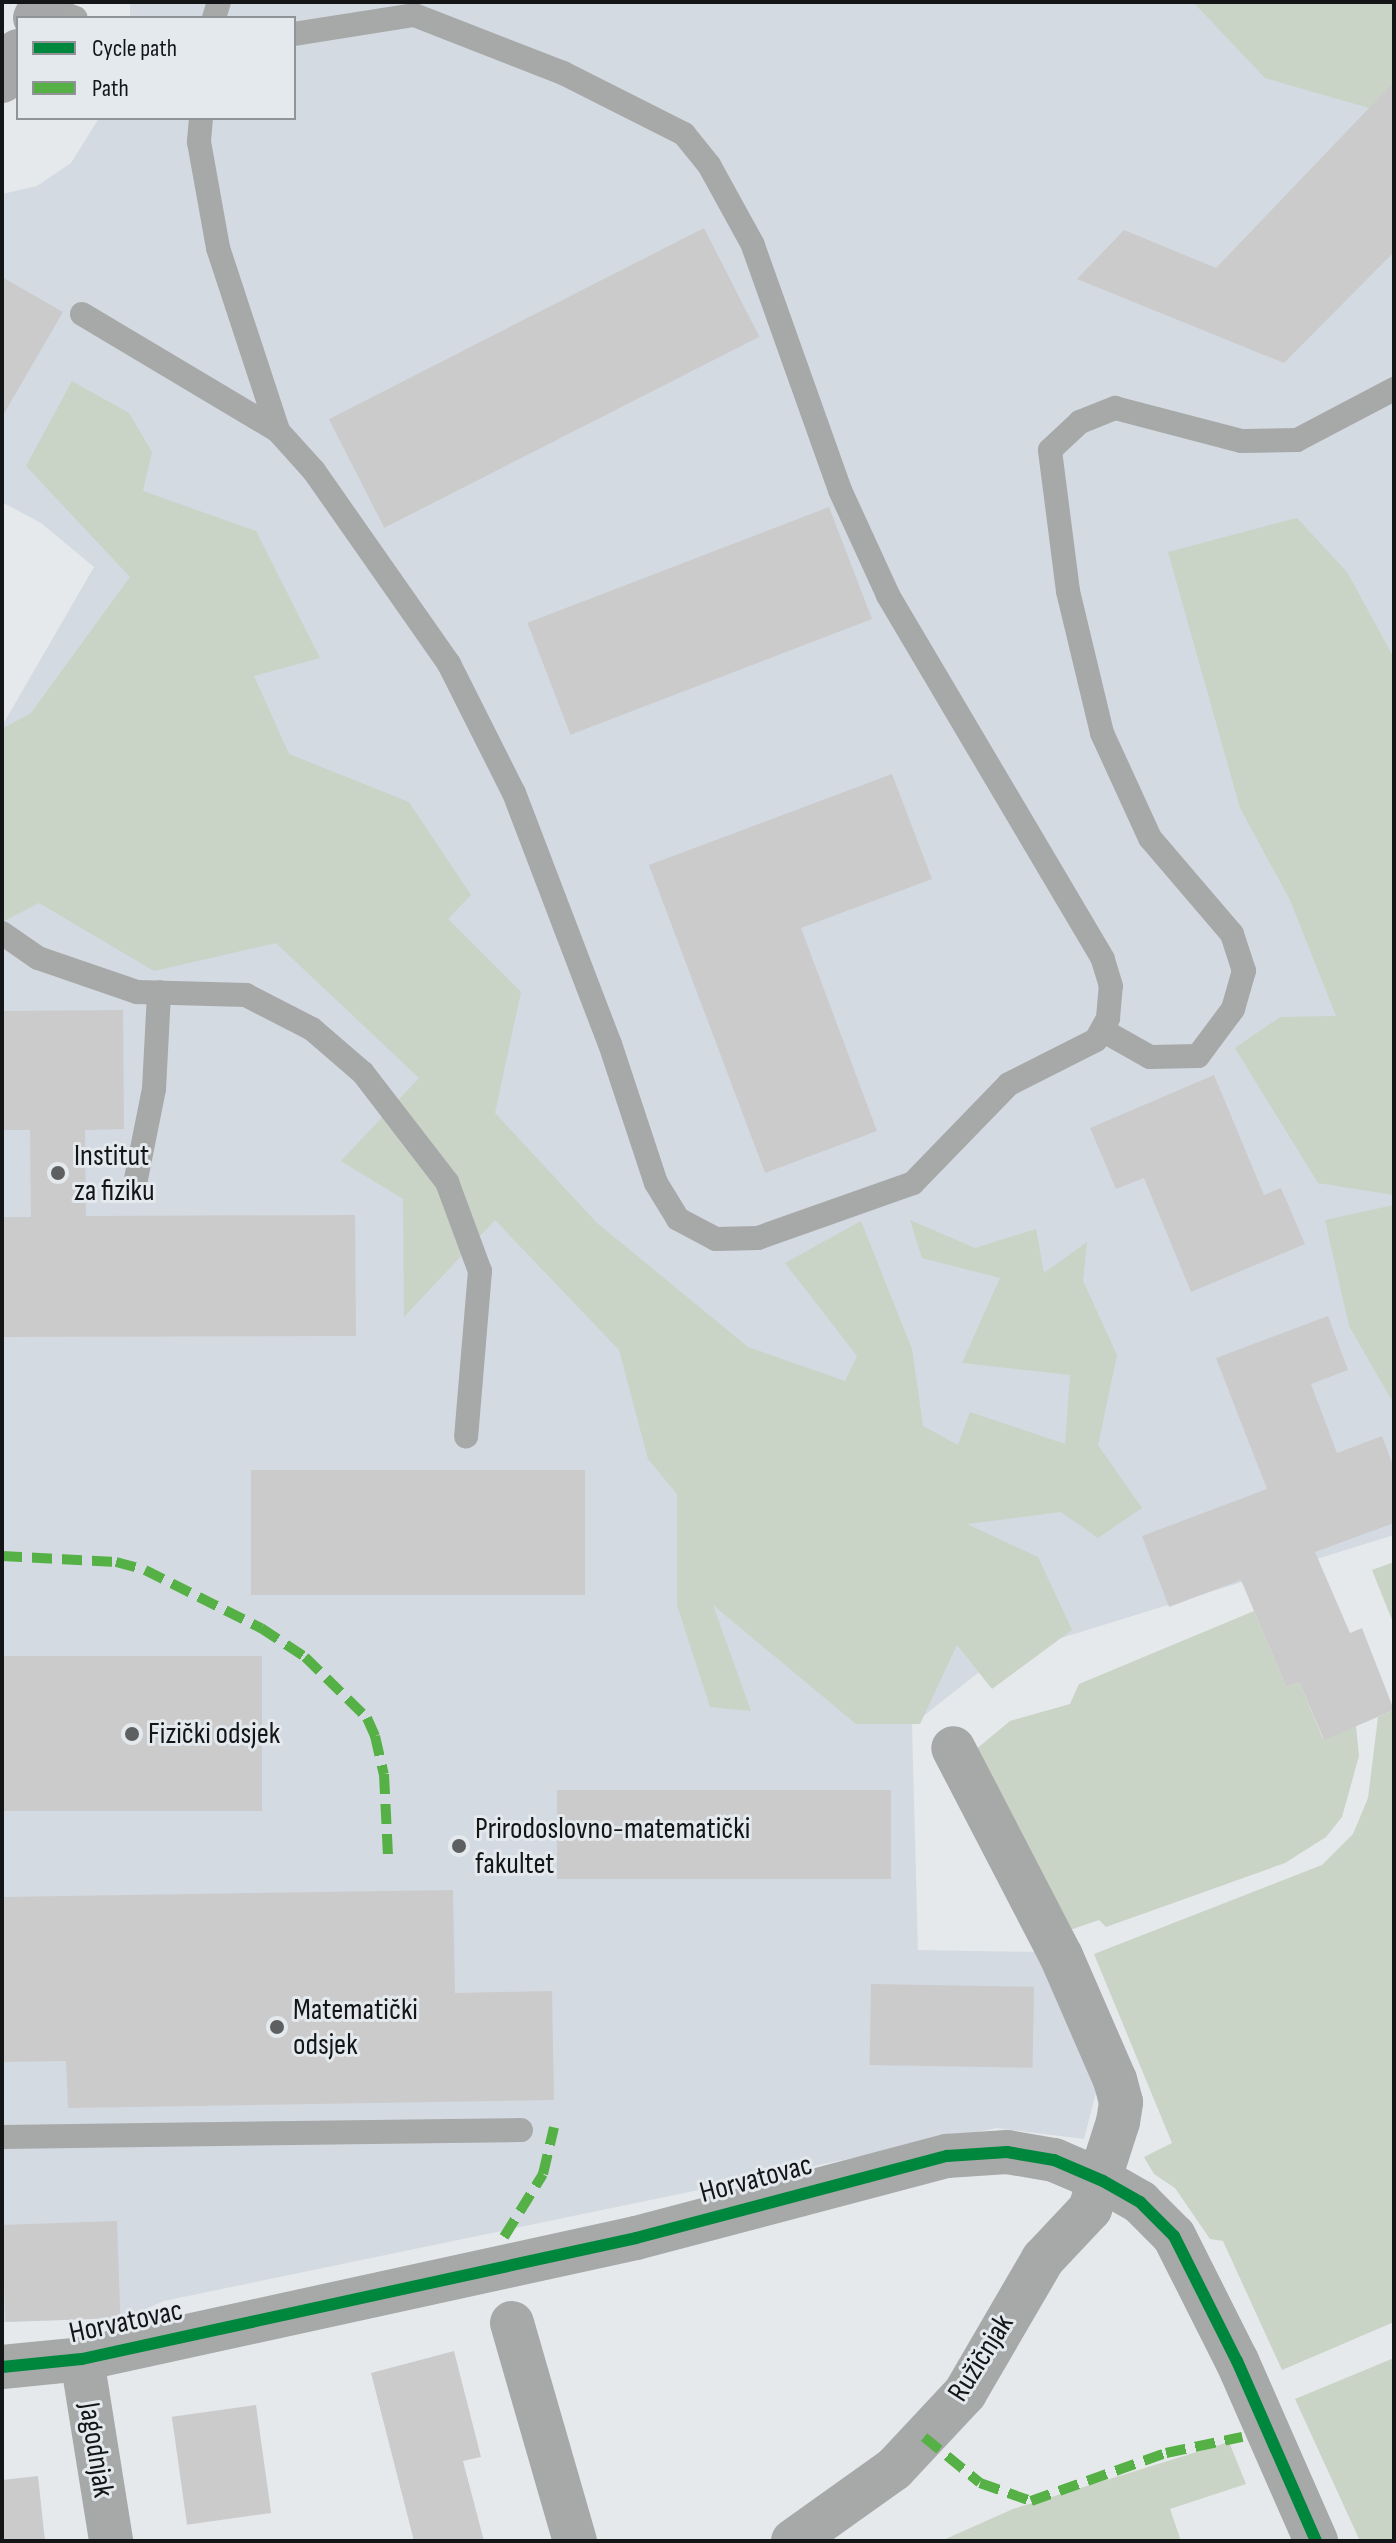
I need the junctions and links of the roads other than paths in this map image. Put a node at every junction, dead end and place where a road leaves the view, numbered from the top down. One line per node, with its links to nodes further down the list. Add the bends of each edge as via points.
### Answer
1 (439, 2): 2 (lane)
2 (414, 15): 3 (lane); 12 (lane, via 563,73 684,134 709,165 753,245 840,490 888,595 1103,959 1111,986)
3 (296, 34)
4 (16, 55): 5 (main road)
5 (2, 81)
6 (201, 120): 9 (lane, via 199,142 218,248)
7 (82, 314): 9 (lane)
8 (1394, 389): 12 (lane, via 1297,440 1242,441 1115,408 1080,422 1050,450 1068,591 1102,733 1150,838 1232,934 1244,971 1233,1009 1198,1056 1150,1057)
9 (278, 431): 12 (lane, via 314,471 449,664 514,793 610,1044 656,1183 678,1219 716,1239 758,1238 913,1183 1009,1084 1096,1040)
10 (2, 933): 11 (lane, via 38,958 137,992)
11 (159, 992): 13 (lane, via 154,1089); 14 (lane, via 246,995 312,1029 363,1073 447,1182 480,1271)
12 (1102, 1030)
13 (135, 1184)
14 (466, 1436)
15 (953, 1748): 18 (street, via 1061,1956 1115,2080 1121,2102)
16 (521, 2130): 17 (lane)
17 (2, 2137)
18 (1103, 2181): 20 (street, Horvatovac, via 1054,2160 1007,2152 947,2156 636,2238); 24 (street, Ružičnjak, via 1090,2209 1043,2259 965,2393 894,2469); 25 (street, Horvatovac, via 1140,2202 1174,2236 1237,2361)
19 (512, 2323): 23 (street)
20 (82, 2359): 21 (street, Horvatovac); 22 (street, Jagodnjak)
21 (2, 2367)
22 (111, 2541)
23 (575, 2541)
24 (793, 2541)
25 (1316, 2541)

